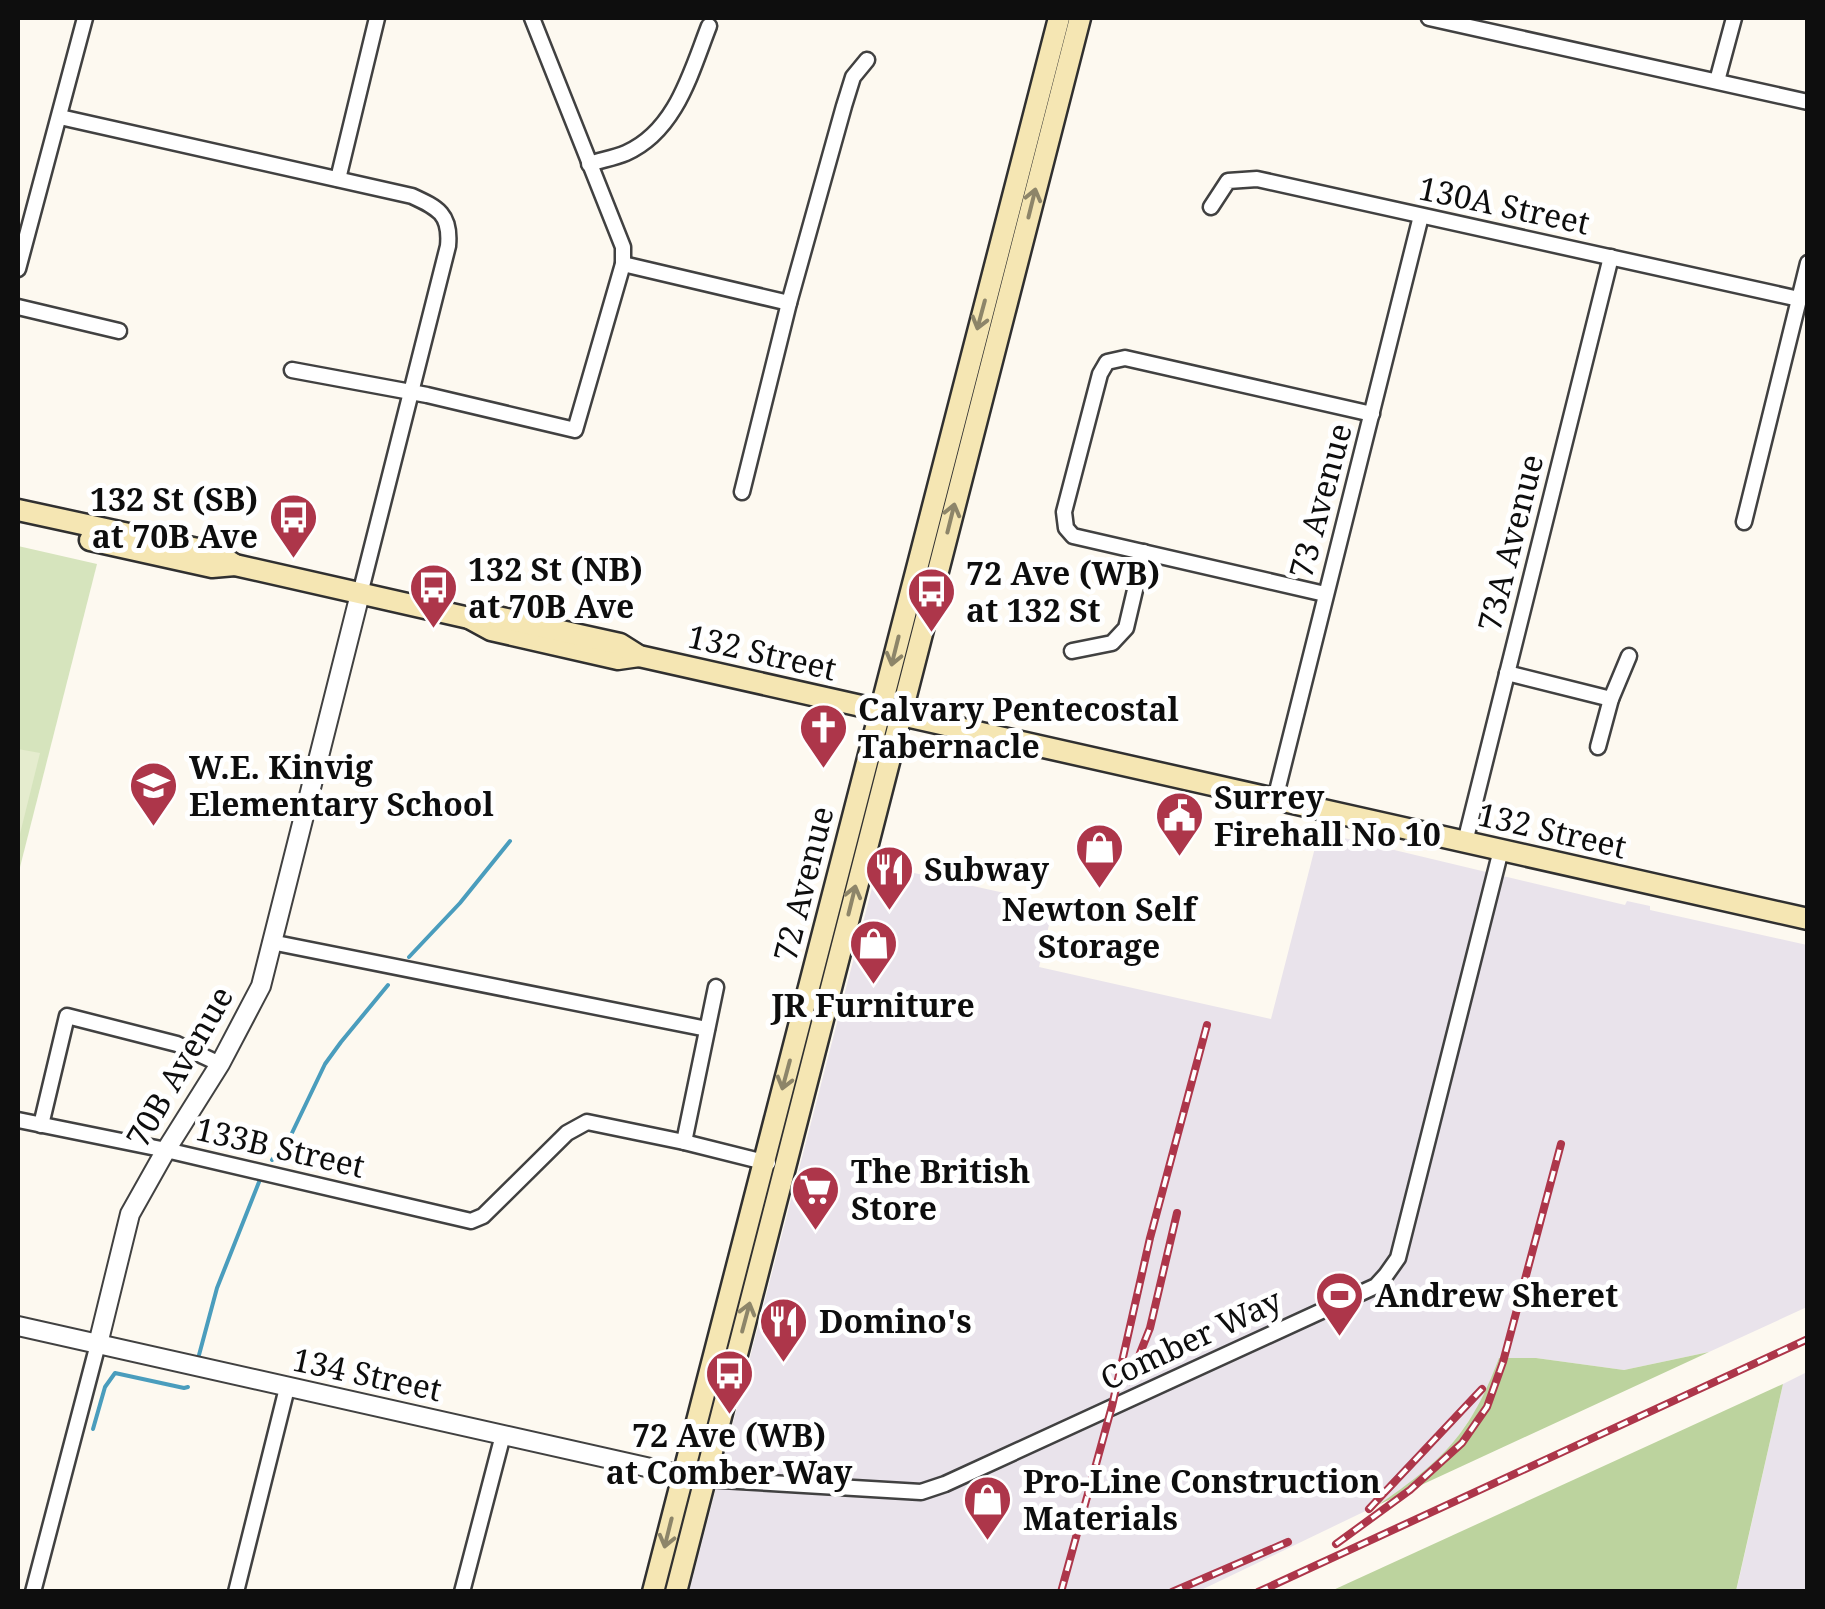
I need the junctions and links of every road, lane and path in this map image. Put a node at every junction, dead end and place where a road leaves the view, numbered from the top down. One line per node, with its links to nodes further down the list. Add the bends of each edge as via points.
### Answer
1 (85, 18): 13 (street)
2 (377, 18): 15 (street)
3 (532, 18): 14 (street)
4 (1059, 18): 41 (main road, 72 Avenue, one-way to 41)
5 (1080, 18): 41 (main road, 72 Avenue, one-way to 5)
6 (1429, 18): 8 (street)
7 (1734, 18): 11 (street)
8 (1469, 22): 11 (street)
9 (709, 26): 14 (street, via 680,100 659,129 628,152)
10 (866, 60): 23 (street, via 853,77)
11 (1717, 82): 12 (street)
12 (1808, 102)
13 (60, 117): 15 (street); 21 (street)
14 (588, 164): 20 (street)
15 (338, 180): 27 (street, 70B Avenue, via 412,196 446,219 448,246)
16 (1211, 207): 17 (street, 130A Street, via 1228,181 1257,179)
17 (1420, 216): 18 (street, 130A Street); 28 (street, 73 Avenue)
18 (1611, 257): 22 (street, 130A Street); 39 (street, 73A Avenue)
19 (1808, 263): 22 (street)
20 (624, 264): 23 (street); 27 (street, via 575,430)
21 (18, 270)
22 (1799, 299): 31 (street)
23 (789, 303): 29 (street)
24 (18, 307): 25 (street)
25 (118, 331)
26 (292, 370): 27 (street)
27 (410, 393): 35 (street, 70B Avenue)
28 (1372, 414): 33 (street, via 1125,358 1108,362 1064,512 1066,528 1073,536); 36 (street, 73 Avenue)
29 (742, 492)
30 (18, 510): 34 (main road, 132 Street, via 216,553)
31 (1744, 522)
32 (18, 524): 34 (main road, 132 Street, via 212,567)
33 (1144, 552): 36 (street); 37 (street, via 1126,628 1112,643)
34 (236, 565): 35 (main road, 132 Street)
35 (360, 594): 41 (main road, 132 Street, via 620,644 640,656); 47 (street, 70B Avenue)
36 (1325, 594): 43 (street, 73 Avenue)
37 (1072, 651)
38 (1629, 656): 40 (street)
39 (1507, 672): 40 (street); 44 (street, 73A Avenue)
40 (1610, 700): 42 (street)
41 (890, 712): 43 (main road, 132 Street); 55 (main road, 72 Avenue)
42 (1598, 747)
43 (1275, 799): 44 (main road, 132 Street)
44 (1465, 842): 45 (main road, 132 Street)
45 (1501, 850): 46 (main road, 132 Street); 61 (street, Comber Way, via 1398,1258 1376,1286 921,1492)
46 (1808, 919)
47 (271, 942): 49 (street); 50 (street, 70B Avenue, via 261,986)
48 (716, 987): 49 (street)
49 (707, 1030): 53 (street)
50 (220, 1064): 52 (street, via 177,1044 67,1016); 54 (street, 70B Avenue)
51 (18, 1120): 52 (street, 133B Street)
52 (40, 1125): 54 (street, 133B Street)
53 (684, 1142): 54 (street, 133B Street, via 583,1123 471,1221); 55 (street)
54 (166, 1150): 57 (street, 70B Avenue, via 128,1221)
55 (774, 1165): 60 (main road, 72 Avenue); 61 (main road, 72 Avenue, one-way to 55)
56 (18, 1326): 57 (street, 134 Street)
57 (98, 1344): 58 (street, 134 Street); 62 (street, 70B Avenue)
58 (287, 1388): 59 (street, 134 Street); 63 (street)
59 (503, 1435): 60 (street, 134 Street); 64 (street)
60 (682, 1476): 61 (street, 134 Street); 65 (main road, 72 Avenue, one-way to 65)
61 (704, 1479): 66 (main road, 72 Avenue)
62 (33, 1592)
63 (236, 1592)
64 (462, 1592)
65 (653, 1592)
66 (676, 1592)

